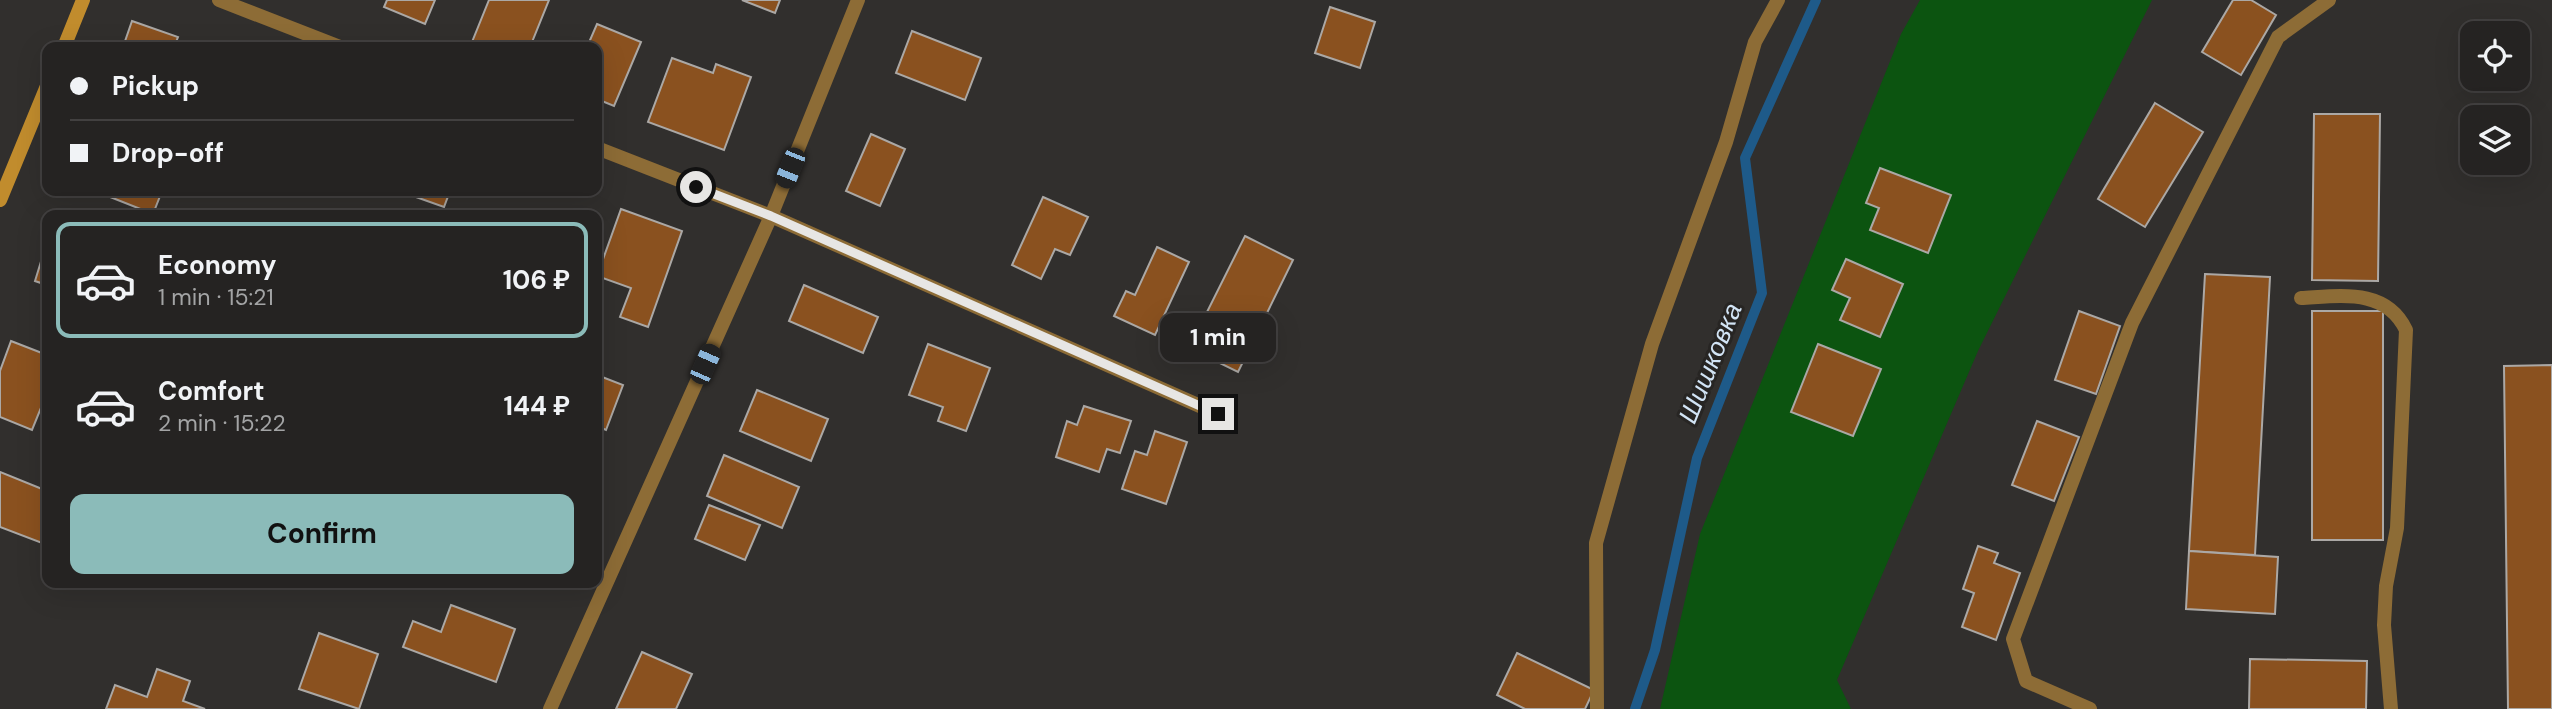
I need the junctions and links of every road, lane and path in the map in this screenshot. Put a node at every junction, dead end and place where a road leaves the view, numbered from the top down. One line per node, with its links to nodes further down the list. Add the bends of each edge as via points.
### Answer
1 (83, 0): 6 (main road)
2 (219, 0): 7 (street)
3 (858, 0): 11 (street)
4 (1778, 0): 15 (street, via 1755,42 1726,142 1652,344 1596,543)
5 (2329, 0): 16 (street, via 2278,37 2132,323 2013,639 2026,681)
6 (66, 42)
7 (327, 42)
8 (42, 98): 10 (main road)
9 (602, 150): 11 (street)
10 (0, 200)
11 (771, 216): 13 (street); 14 (street)
12 (2301, 298): 17 (street, via 2367,297 2398,315 2406,330 2397,528 2384,625)
13 (1218, 414)
14 (550, 709)
15 (1597, 709)
16 (2090, 709)
17 (2391, 709)

